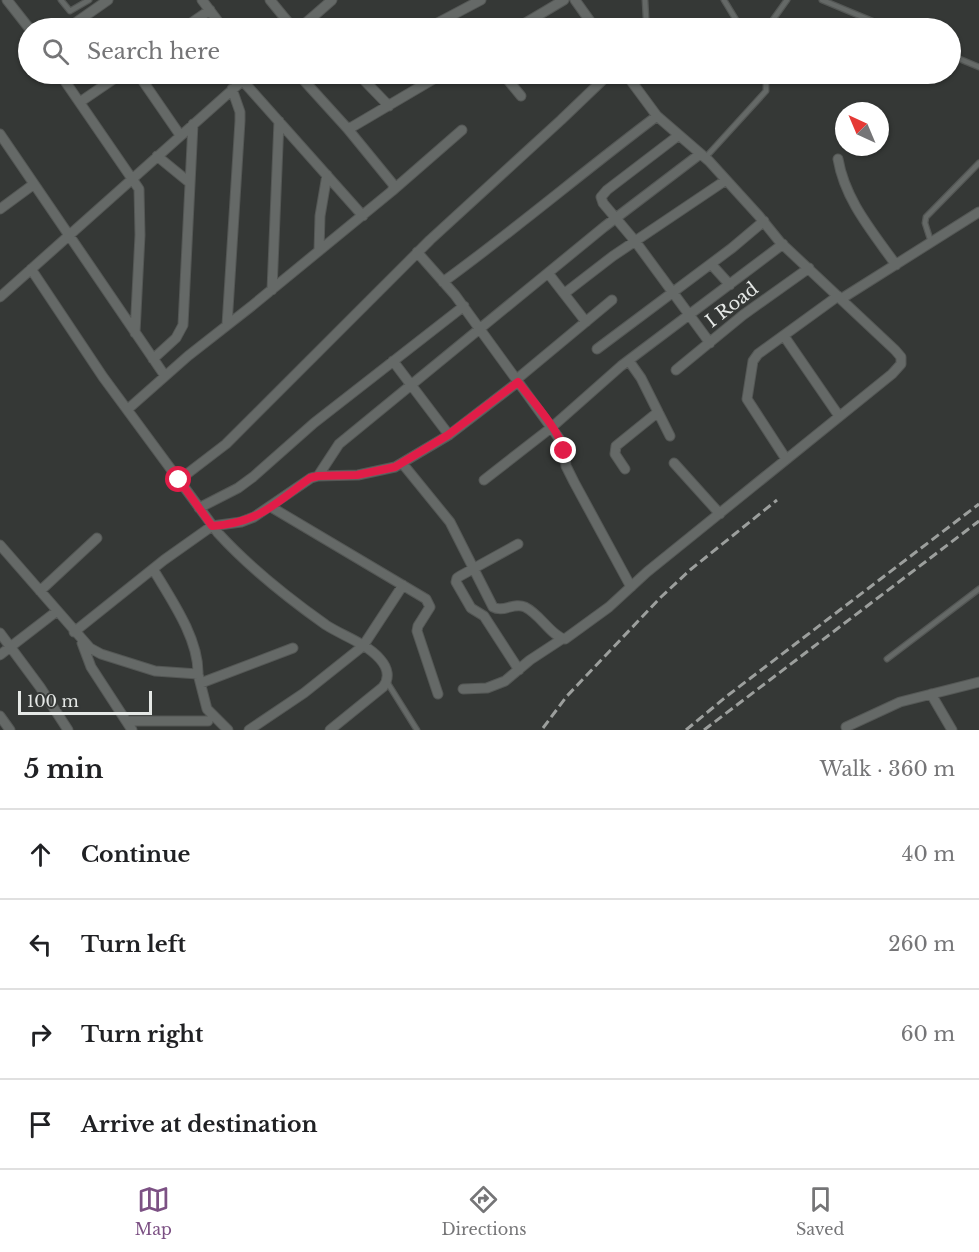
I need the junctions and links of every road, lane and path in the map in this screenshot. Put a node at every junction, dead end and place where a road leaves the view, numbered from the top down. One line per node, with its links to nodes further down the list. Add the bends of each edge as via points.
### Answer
1 (7, 0): 15 (street); 17 (street)
2 (61, 0): 3 (lane, via 70,11)
3 (89, 0)
4 (108, 0): 18 (street)
5 (202, 0): 16 (street)
6 (331, 0): 22 (street)
7 (481, 0): 23 (street)
8 (564, 0): 24 (street)
9 (575, 0): 25 (street)
10 (645, 0): 26 (lane)
11 (724, 0): 27 (lane)
12 (787, 0): 28 (lane)
13 (822, 0): 29 (lane)
14 (274, 1): 21 (street)
15 (0, 5)
16 (210, 10): 19 (street); 20 (street)
17 (21, 18)
18 (82, 18)
19 (198, 18)
20 (216, 18)
21 (286, 18)
22 (312, 18)
23 (447, 18)
24 (534, 18)
25 (588, 18)
26 (646, 18)
27 (735, 18)
28 (774, 18)
29 (865, 18)
30 (961, 59): 31 (lane)
31 (979, 67)
32 (67, 84): 46 (street)
33 (106, 84): 46 (street)
34 (145, 84): 54 (street)
35 (238, 84): 44 (street)
36 (251, 84): 49 (street)
37 (307, 84): 51 (street)
38 (367, 84): 47 (street)
39 (425, 84): 47 (street)
40 (511, 84): 45 (street)
41 (598, 84): 76 (street)
42 (633, 84): 48 (street)
43 (766, 84): 57 (lane, via 766,91)
44 (232, 89): 50 (street); 93 (street, via 240,121)
45 (521, 96)
46 (80, 102): 61 (street)
47 (388, 106): 51 (street)
48 (657, 116): 55 (street); 82 (street)
49 (279, 122): 60 (street); 84 (street)
50 (193, 124): 54 (street); 63 (street)
51 (347, 128): 65 (street, via 392,183)
52 (462, 130): 65 (street)
53 (0, 134): 64 (street)
54 (180, 135): 56 (street)
55 (679, 135): 57 (street); 69 (street, via 602,194 603,203)
56 (157, 156): 61 (street); 63 (street)
57 (703, 156): 62 (street); 69 (street)
58 (838, 159): 78 (street, via 850,198)
59 (979, 163): 73 (lane, via 926,217)
60 (327, 175): 68 (street); 75 (street)
61 (132, 178): 71 (street); 95 (street, via 140,200)
62 (726, 180): 70 (street); 72 (street)
63 (190, 183): 99 (street, via 183,325 176,338)
64 (34, 184): 66 (street); 71 (street)
65 (392, 191): 68 (street)
66 (0, 208)
67 (979, 212): 73 (street)
68 (363, 216): 75 (street)
69 (616, 219): 72 (street); 81 (street)
70 (764, 221): 74 (street); 77 (street)
71 (68, 236): 80 (street); 95 (street)
72 (635, 241): 85 (street); 86 (street)
73 (931, 242): 78 (street)
74 (783, 244): 79 (street); 83 (street)
75 (319, 251): 84 (street)
76 (417, 252): 82 (street); 117 (street, via 226,444)
77 (711, 264): 83 (street); 86 (street)
78 (896, 265): 88 (street)
79 (809, 268): 88 (street); 97 (street, I Road)
80 (31, 269): 87 (street); 106 (street)
81 (548, 273): 85 (street); 94 (street)
82 (443, 282): 90 (street)
83 (730, 285): 91 (street)
84 (272, 290): 93 (street)
85 (565, 293): 92 (street)
86 (672, 293): 91 (street); 98 (street)
87 (0, 297)
88 (840, 298): 96 (street); 108 (street, via 902,360 892,374)
89 (612, 300): 92 (street)
90 (464, 306): 94 (street); 100 (street)
91 (689, 315): 97 (street); 101 (street)
92 (586, 321): 104 (street)
93 (228, 325): 103 (street)
94 (481, 330): 104 (street); 105 (street)
95 (135, 333): 99 (street)
96 (784, 336): 108 (street); 112 (street, via 754,358 747,399)
97 (710, 343): 102 (street, I Road)
98 (597, 349)
99 (153, 358): 103 (street)
100 (393, 361): 105 (street); 120 (street, via 253,477)
101 (628, 361): 107 (street); 109 (street)
102 (676, 370)
103 (165, 376): 106 (street)
104 (517, 381): 109 (street); 110 (street)
105 (412, 386): 110 (street); 116 (street, via 339,444)
106 (128, 409): 117 (street)
107 (658, 412): 111 (street); 115 (street, via 616,446 615,453)
108 (839, 416): 112 (street)
109 (552, 427): 118 (street); 129 (street, via 564,447 573,482)
110 (448, 435): 113 (street)
111 (670, 436)
112 (786, 459): 121 (street)
113 (402, 463): 116 (street, via 357,475); 126 (street, via 446,515)
114 (674, 463): 121 (street)
115 (625, 469)
116 (318, 476): 119 (street)
117 (179, 480): 120 (street)
118 (484, 480)
119 (271, 507): 122 (street, via 241,522); 128 (street)
120 (199, 508): 122 (street)
121 (720, 514): 129 (street)
122 (212, 526): 127 (street); 137 (street, via 234,551 303,608)
123 (97, 538): 131 (street)
124 (0, 544): 131 (street)
125 (519, 544): 126 (street)
126 (473, 569): 135 (street, via 495,609 526,608); 142 (street, via 456,582)
127 (153, 570): 133 (street); 143 (street, via 196,651)
128 (403, 585): 137 (street); 147 (street, via 429,602 417,631)
129 (631, 587): 135 (street, via 569,638)
130 (979, 589): 141 (lane)
131 (40, 591): 132 (street)
132 (57, 611): 133 (street); 138 (street)
133 (74, 632): 136 (street)
134 (0, 633): 138 (street)
135 (562, 639): 142 (street)
136 (81, 641): 143 (street, via 101,654 133,665 172,674 188,672); 151 (street, via 92,667)
137 (363, 646): 144 (street, via 380,658); 156 (street)
138 (10, 648): 140 (street); 154 (street)
139 (294, 648): 143 (street)
140 (0, 655)
141 (886, 659)
142 (519, 670): 146 (street, via 510,679 492,686)
143 (199, 679): 150 (street)
144 (387, 682): 157 (street); 158 (lane)
145 (979, 682): 148 (street)
146 (463, 689)
147 (438, 694)
148 (931, 694): 152 (street, via 900,702); 159 (street)
149 (0, 716): 153 (street)
150 (208, 721): 151 (street); 155 (street)
151 (130, 726)
152 (846, 727)
153 (10, 730)
154 (68, 730)
155 (228, 730)
156 (249, 730)
157 (330, 730)
158 (417, 730)
159 (952, 730)

